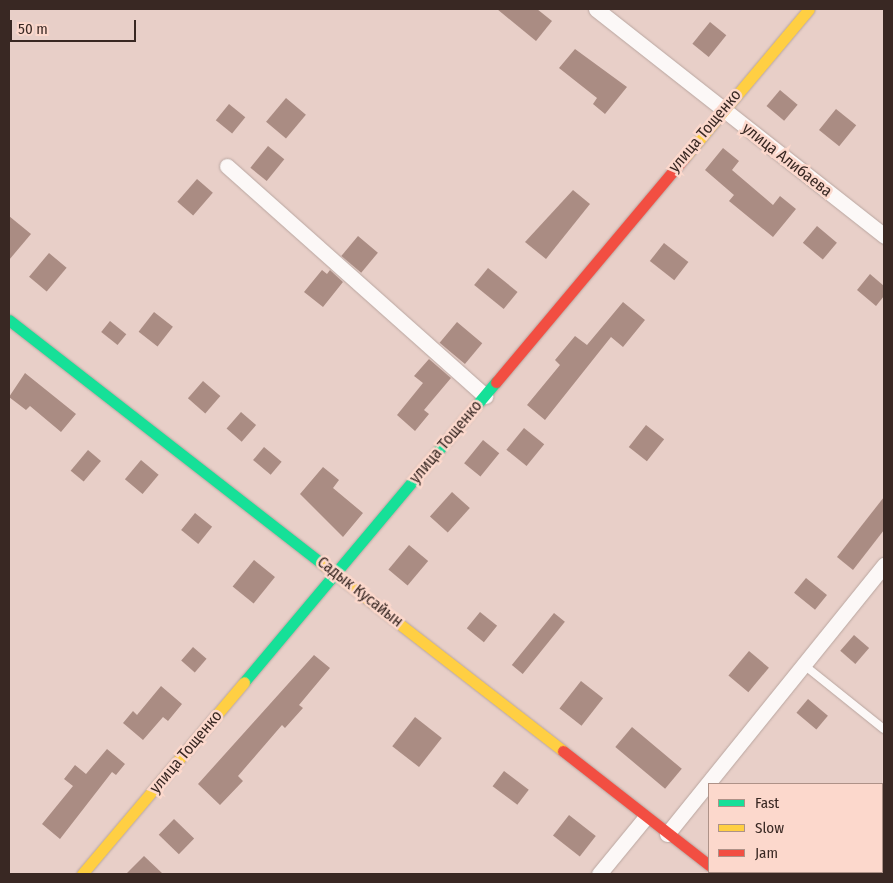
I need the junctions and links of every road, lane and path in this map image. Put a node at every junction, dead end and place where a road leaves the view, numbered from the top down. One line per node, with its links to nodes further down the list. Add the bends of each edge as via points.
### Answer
1 (596, 9): 3 (street, улица Алибаева)
2 (809, 9): 3 (street, улица Тощенко)
3 (722, 110): 5 (street, улица Алибаева); 7 (street, улица Тощенко)
4 (227, 166): 7 (street)
5 (884, 236)
6 (9, 320): 9 (street, Садык Кусайын)
7 (484, 396): 9 (street, улица Тощенко)
8 (884, 565): 10 (street)
9 (336, 574): 14 (street, Садык Кусайын); 17 (street, улица Тощенко)
10 (804, 665): 11 (lane); 13 (street)
11 (884, 728)
12 (708, 783): 15 (street)
13 (708, 783)
14 (645, 818): 15 (street, Садык Кусайын); 18 (street)
15 (667, 834): 16 (street, Садык Кусайын)
16 (708, 865)
17 (82, 874)
18 (599, 874)

